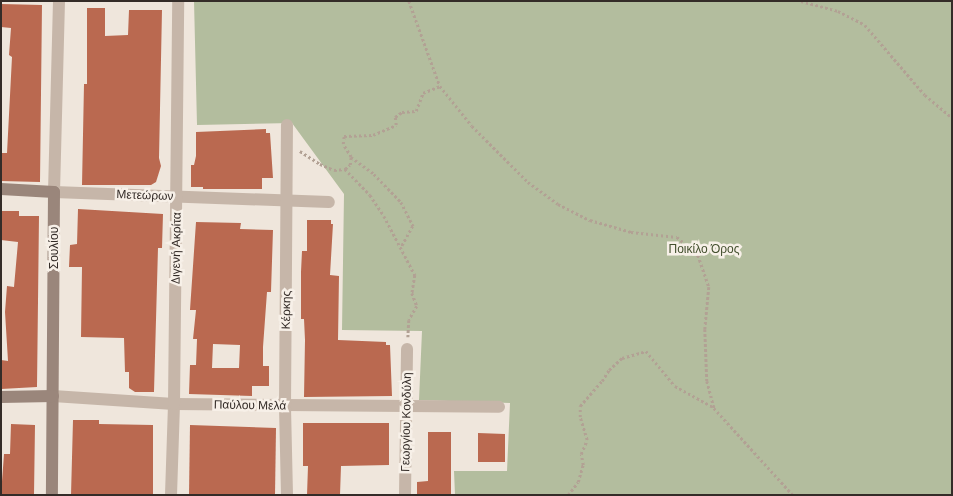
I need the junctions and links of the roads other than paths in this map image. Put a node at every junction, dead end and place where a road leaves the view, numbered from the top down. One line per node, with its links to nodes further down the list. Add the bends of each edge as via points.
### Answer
1 (59, 1): 5 (street, Σουλίου)
2 (178, 1): 6 (street, Διγενή Ακρίτα)
3 (287, 125): 7 (street, Κέρκης)
4 (1, 189): 5 (street, Μετεώρων)
5 (54, 192): 6 (street, Μετεώρων); 10 (street, Σουλίου)
6 (177, 196): 7 (street, Μετεώρων); 12 (street, Διγενή Ακρίτα)
7 (288, 200): 8 (street, Μετεώρων); 14 (street, Κέρκης)
8 (328, 202)
9 (406, 349): 13 (street, Γεωργίου Κονδύλη)
10 (53, 396): 11 (street, Παύλου Μελά); 12 (street, Παύλου Μελά); 16 (street, Σουλίου)
11 (1, 397)
12 (174, 404): 14 (street, Παύλου Μελά); 17 (street, Διγενή Ακρίτα)
13 (406, 405): 14 (street, Παύλου Μελά); 15 (street, Παύλου Μελά); 19 (street, Γεωργίου Κονδύλη)
14 (285, 406): 18 (street, Κέρκης)
15 (499, 407)
16 (52, 495)
17 (171, 495)
18 (287, 495)
19 (405, 495)

